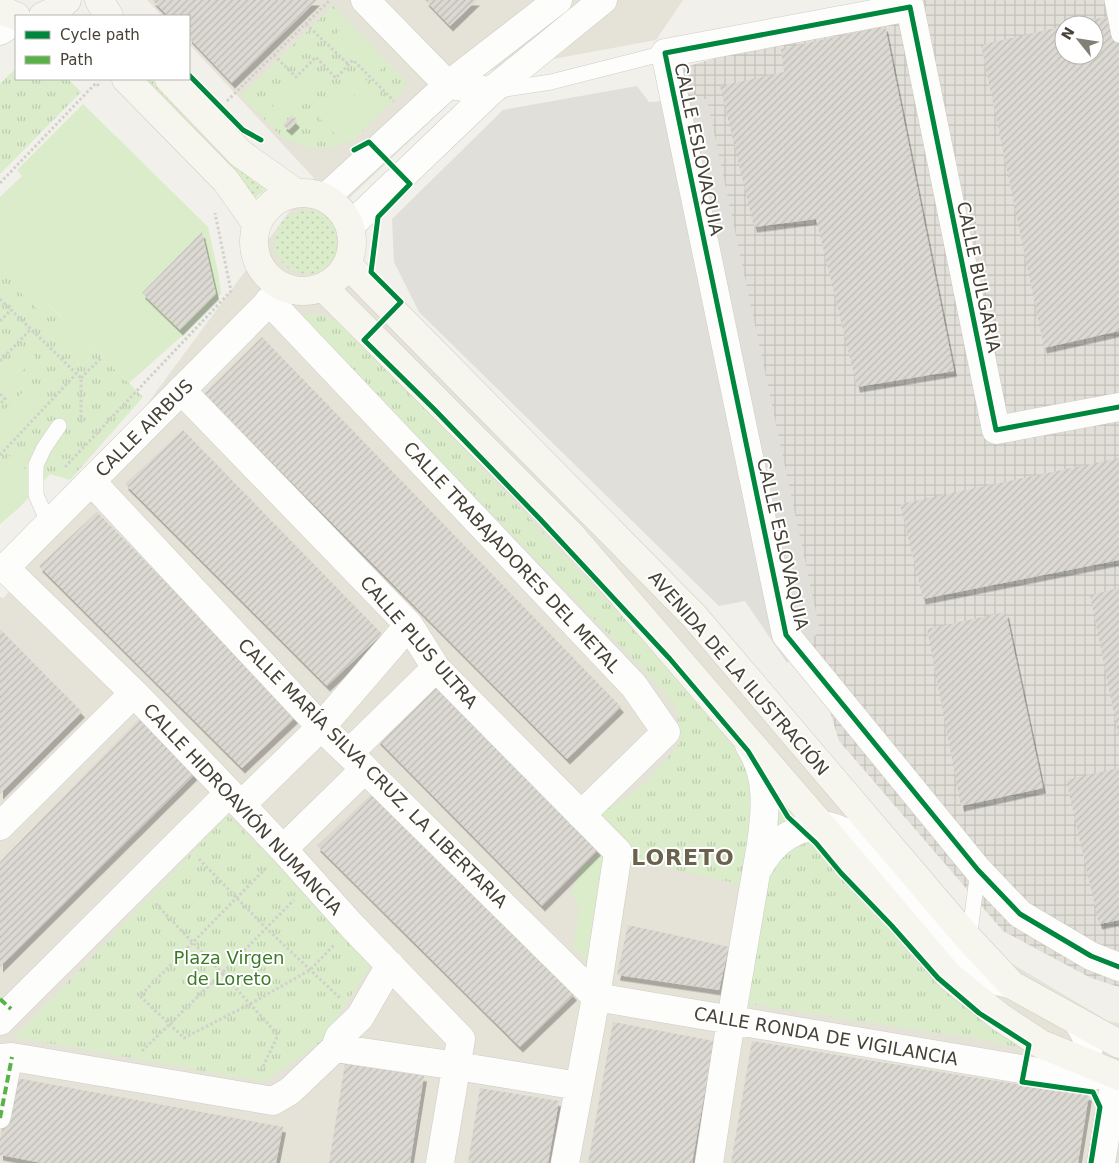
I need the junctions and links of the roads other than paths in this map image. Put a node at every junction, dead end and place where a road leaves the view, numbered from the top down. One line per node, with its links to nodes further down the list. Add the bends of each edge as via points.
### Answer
1 (66, 0): 8 (main road)
2 (99, 0): 9 (main road)
3 (365, 0): 17 (street)
4 (558, 0): 17 (street)
5 (603, 0): 18 (street)
6 (1112, 0): 13 (lane)
7 (0, 7): 10 (main road)
8 (45, 15)
9 (108, 15)
10 (15, 16)
11 (15, 21): 12 (street)
12 (0, 30)
13 (1119, 35)
14 (665, 53): 18 (lane, via 551,82); 27 (street, CALLE BULGARIA, via 910,7 996,430); 43 (street, CALLE ESLOVAQUIA, via 786,635)
15 (170, 80): 19 (main road, via 240,153)
16 (114, 84): 21 (main road, via 226,181)
17 (448, 85): 18 (street); 20 (street)
18 (490, 91): 22 (street)
19 (296, 193): 20 (main road); 21 (main road, via 272,204)
20 (324, 198): 22 (main road, via 335,204)
21 (257, 225): 25 (main road, via 254,237 258,261 273,281)
22 (350, 226): 23 (main road, via 351,252)
23 (347, 264): 24 (main road, via 337,278); 45 (main road, AVENIDA DE LA ILUSTRACIÓN, via 694,616)
24 (323, 287): 25 (main road); 36 (main road, via 571,536)
25 (277, 294): 26 (street, CALLE AIRBUS); 39 (street, CALLE TRABAJADORES DEL METAL, via 634,686 666,732)
26 (182, 390): 29 (street, CALLE AIRBUS); 32 (street, CALLE PLUS ULTRA)
27 (1119, 407)
28 (59, 426): 30 (lane, via 36,465 36,495)
29 (91, 481): 30 (street, CALLE AIRBUS); 35 (street, CALLE MARÍA SILVA CRUZ, LA LIBERTARIA)
30 (49, 524): 31 (street, CALLE AIRBUS)
31 (3, 568): 34 (street, CALLE HIDROAVIÓN NUMANCIA)
32 (409, 625): 33 (street, CALLE PLUS ULTRA); 35 (street)
33 (436, 668): 37 (street); 39 (street, CALLE PLUS ULTRA)
34 (134, 693): 38 (street, CALLE HIDROAVIÓN NUMANCIA); 41 (street)
35 (321, 727): 37 (street, CALLE MARÍA SILVA CRUZ, LA LIBERTARIA); 38 (street)
36 (742, 733): 40 (main road); 44 (street, via 759,763 764,785 765,817)
37 (357, 761): 42 (street); 49 (street, CALLE MARÍA SILVA CRUZ, LA LIBERTARIA)
38 (235, 799): 42 (street, CALLE HIDROAVIÓN NUMANCIA); 50 (street, via 182,841)
39 (581, 815): 49 (street, CALLE PLUS ULTRA, via 618,852)
40 (821, 825): 44 (street, via 792,833 776,844); 48 (street, via 865,843 966,958 997,981); 56 (main road, via 949,976 1041,1044)
41 (0, 826)
42 (283, 850): 46 (street, CALLE HIDROAVIÓN NUMANCIA)
43 (978, 870): 45 (lane); 47 (street, CALLE ESLOVAQUIA, via 1020,914 1091,956)
44 (756, 871): 51 (street)
45 (968, 939): 48 (main road, AVENIDA DE LA ILUSTRACIÓN)
46 (390, 965): 54 (street, via 360,1017 339,1037); 57 (street, CALLE HIDROAVIÓN NUMANCIA, via 461,1039)
47 (1119, 967)
48 (1012, 985): 52 (main road, AVENIDA DE LA ILUSTRACIÓN)
49 (596, 996): 51 (street, CALLE RONDA DE VIGILANCIA); 60 (street)
50 (4, 1010)
51 (731, 1020): 58 (street, CALLE RONDA DE VIGILANCIA); 64 (street)
52 (1077, 1020): 53 (main road, AVENIDA DE LA ILUSTRACIÓN); 56 (street, via 1089,1046)
53 (1119, 1044)
54 (335, 1048): 55 (street, via 290,1091 273,1101); 57 (street)
55 (4, 1056): 61 (street)
56 (1083, 1062): 58 (street); 59 (main road)
57 (457, 1066): 60 (street); 62 (street)
58 (1056, 1075): 59 (street, CALLE RONDA DE VIGILANCIA)
59 (1117, 1076): 65 (street)
60 (579, 1086): 63 (street)
61 (0, 1118)
62 (440, 1163)
63 (565, 1163)
64 (709, 1163)
65 (1102, 1163)

